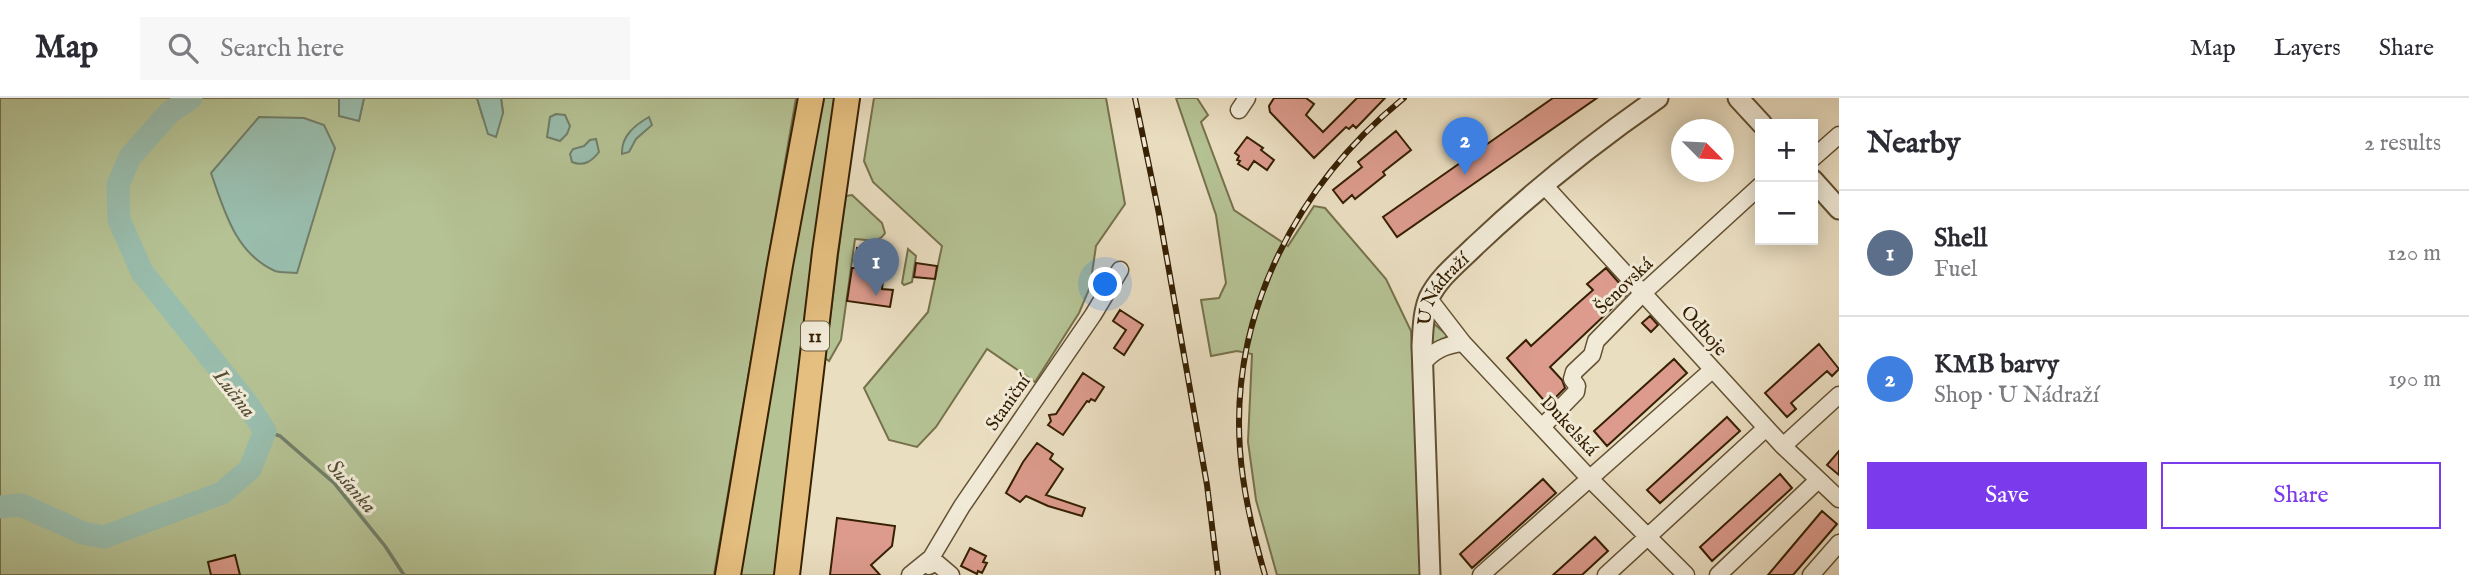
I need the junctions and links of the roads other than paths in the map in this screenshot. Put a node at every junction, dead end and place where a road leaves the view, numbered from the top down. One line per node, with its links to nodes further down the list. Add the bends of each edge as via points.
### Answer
1 (811, 98): 29 (highway)
2 (847, 98): 30 (highway, 11)
3 (1658, 98): 9 (street, U Nádraží)
4 (1738, 98): 5 (street)
5 (1757, 119)
6 (1839, 135): 7 (street)
7 (1818, 154)
8 (1815, 182): 11 (street)
9 (1543, 184): 13 (street, Odboje); 14 (street, U Nádraží, via 1447,274)
10 (1755, 191): 13 (street, Šenovská)
11 (1839, 209)
12 (1120, 270): 27 (street, Staniční)
13 (1644, 292): 17 (street, Odboje); 19 (street, Šenovská, via 1596,341 1592,355 1574,372 1576,392)
14 (1429, 299): 15 (street, Dukelská); 16 (street, U Nádraží)
15 (1463, 343): 16 (street, via 1444,346); 19 (street, Dukelská)
16 (1422, 364): 28 (street, U Nádraží)
17 (1712, 370): 20 (street, Odboje); 22 (street)
18 (1839, 395): 21 (street)
19 (1543, 426): 22 (street, Dukelská)
20 (1766, 428): 21 (street, Odboje); 25 (street)
21 (1783, 446): 23 (street, Odboje)
22 (1591, 480): 25 (street, Dukelská); 34 (street)
23 (1817, 481): 24 (street, Odboje); 37 (street)
24 (1839, 499)
25 (1648, 537): 35 (street); 36 (street, Dukelská)
26 (1839, 543): 38 (street)
27 (931, 558): 31 (street, Staniční); 32 (street, Staniční); 33 (street)
28 (1433, 574)
29 (728, 575)
30 (788, 575)
31 (910, 575)
32 (927, 575)
33 (951, 575)
34 (1481, 575)
35 (1606, 575)
36 (1686, 575)
37 (1718, 575)
38 (1811, 575)

